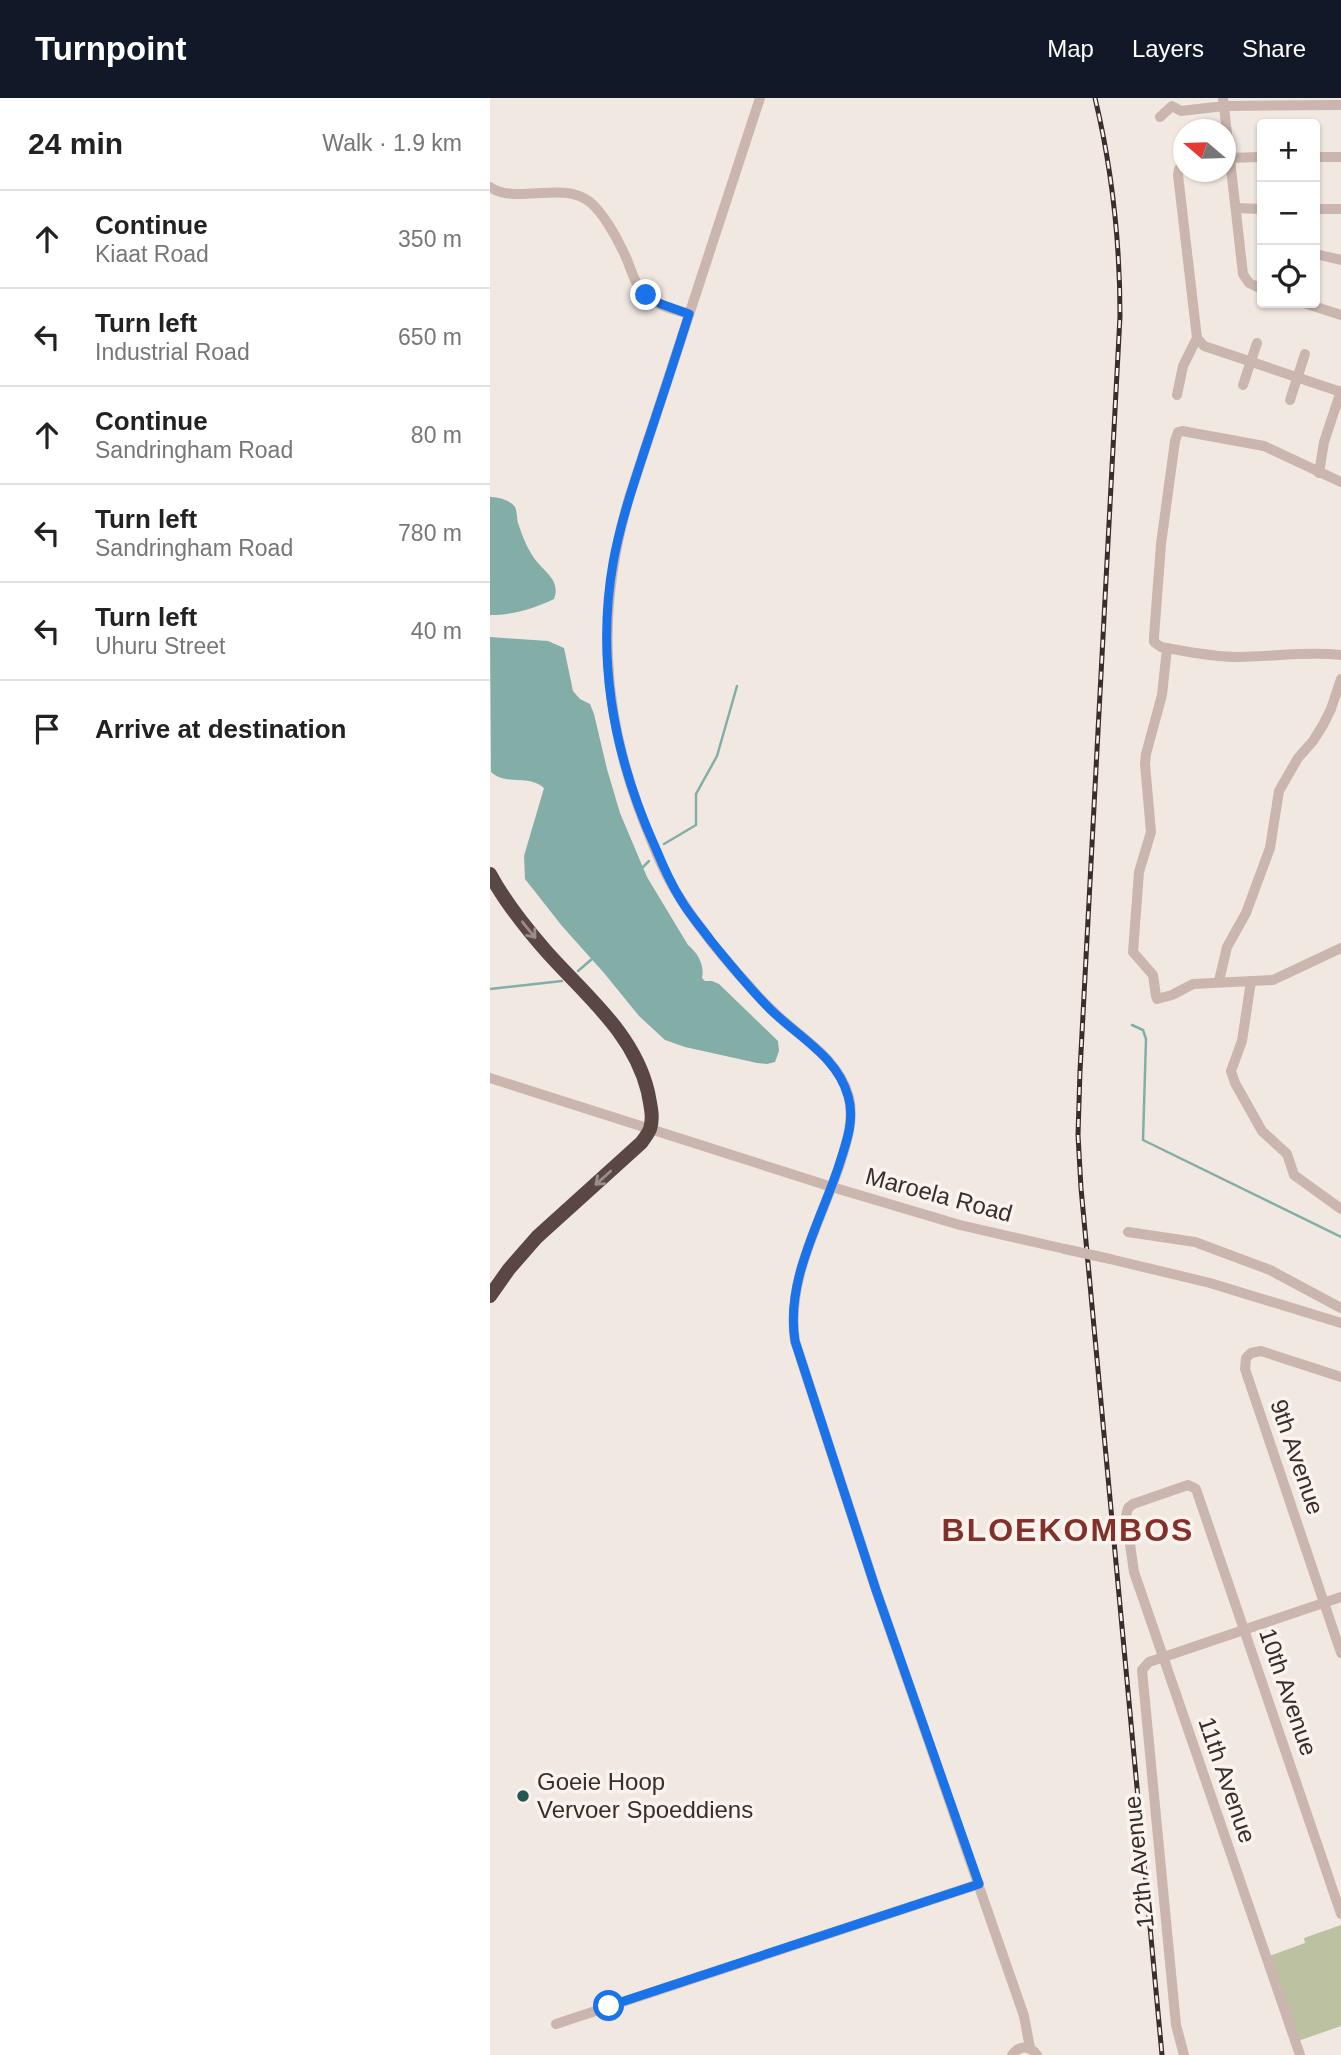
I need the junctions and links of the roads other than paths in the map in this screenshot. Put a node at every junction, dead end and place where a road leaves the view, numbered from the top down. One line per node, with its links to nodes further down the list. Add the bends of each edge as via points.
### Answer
1 (760, 98): 21 (street)
2 (1171, 102): 3 (street, via 1181,111); 5 (street)
3 (1224, 102): 4 (street)
4 (1341, 105)
5 (1160, 117)
6 (1257, 157): 9 (street)
7 (1320, 157): 8 (street)
8 (1341, 157)
9 (1236, 158)
10 (1179, 182): 23 (street)
11 (1232, 182): 13 (street)
12 (490, 187): 21 (street, via 503,193 565,193 584,198 620,245 642,291 655,302)
13 (1236, 208): 14 (street); 19 (street, via 1243,274)
14 (1257, 209)
15 (1320, 209): 16 (street)
16 (1341, 209)
17 (1320, 256): 18 (street)
18 (1341, 260)
19 (1257, 287)
20 (1319, 308): 22 (street)
21 (689, 314): 43 (street, via 613,562 606,642 614,720 634,796 680,900 749,986 841,1077 851,1111 850,1128)
22 (1341, 315)
23 (1196, 338): 26 (street, via 1204,346); 30 (street)
24 (1257, 343): 26 (street)
25 (1305, 354): 27 (street)
26 (1251, 361): 27 (street); 28 (street)
27 (1299, 377): 29 (street); 31 (street)
28 (1243, 385)
29 (1341, 392): 32 (street)
30 (1177, 395)
31 (1290, 400)
32 (1319, 473): 33 (street); 34 (street, via 1264,446 1178,432 1161,544 1154,637 1157,646)
33 (1341, 482)
34 (1167, 648): 35 (street, via 1237,657); 39 (street, via 1162,695 1146,754 1151,832 1139,872 1133,952 1153,975 1157,999 1193,984)
35 (1341, 655)
36 (1341, 679): 39 (street, via 1323,724 1279,791 1270,848 1247,913 1227,947)
37 (490, 874): 42 (highway, one-way to 42, via 519,918 627,1043 646,1085)
38 (1341, 948): 40 (street, via 1280,978)
39 (1219, 981): 40 (street)
40 (1251, 981): 44 (street, via 1242,1041 1231,1071 1235,1083 1262,1130 1287,1154 1294,1175)
41 (490, 1078): 42 (street, Maroela Road)
42 (650, 1129): 43 (street, Maroela Road); 46 (highway, one-way to 46, via 634,1151 537,1237)
43 (832, 1187): 48 (street, Maroela Road, bridge, via 960,1225 1210,1283); 57 (street, via 794,1295 796,1348)
44 (1341, 1209)
45 (1128, 1232): 47 (street, via 1195,1242 1270,1270)
46 (490, 1296)
47 (1341, 1308)
48 (1341, 1323)
49 (1340, 1377): 50 (street); 53 (street, 9th Avenue, via 1261,1351 1254,1351 1244,1362)
50 (1341, 1388)
51 (1192, 1485): 54 (street, 10th Avenue); 56 (street, 11th Avenue, via 1133,1504 1126,1516 1134,1572)
52 (1341, 1597): 53 (street)
53 (1324, 1602): 54 (street); 55 (street, 9th Avenue)
54 (1244, 1630): 56 (street); 58 (street, 10th Avenue)
55 (1341, 1653)
56 (1163, 1658): 62 (street, 12th Avenue, via 1145,1665 1142,1673 1176,2025); 63 (street, 11th Avenue)
57 (979, 1884): 59 (street); 60 (street)
58 (1341, 1913)
59 (556, 2024)
60 (1034, 2051): 61 (street, via 1018,2048)
61 (1012, 2055)
62 (1184, 2055)
63 (1300, 2055)

